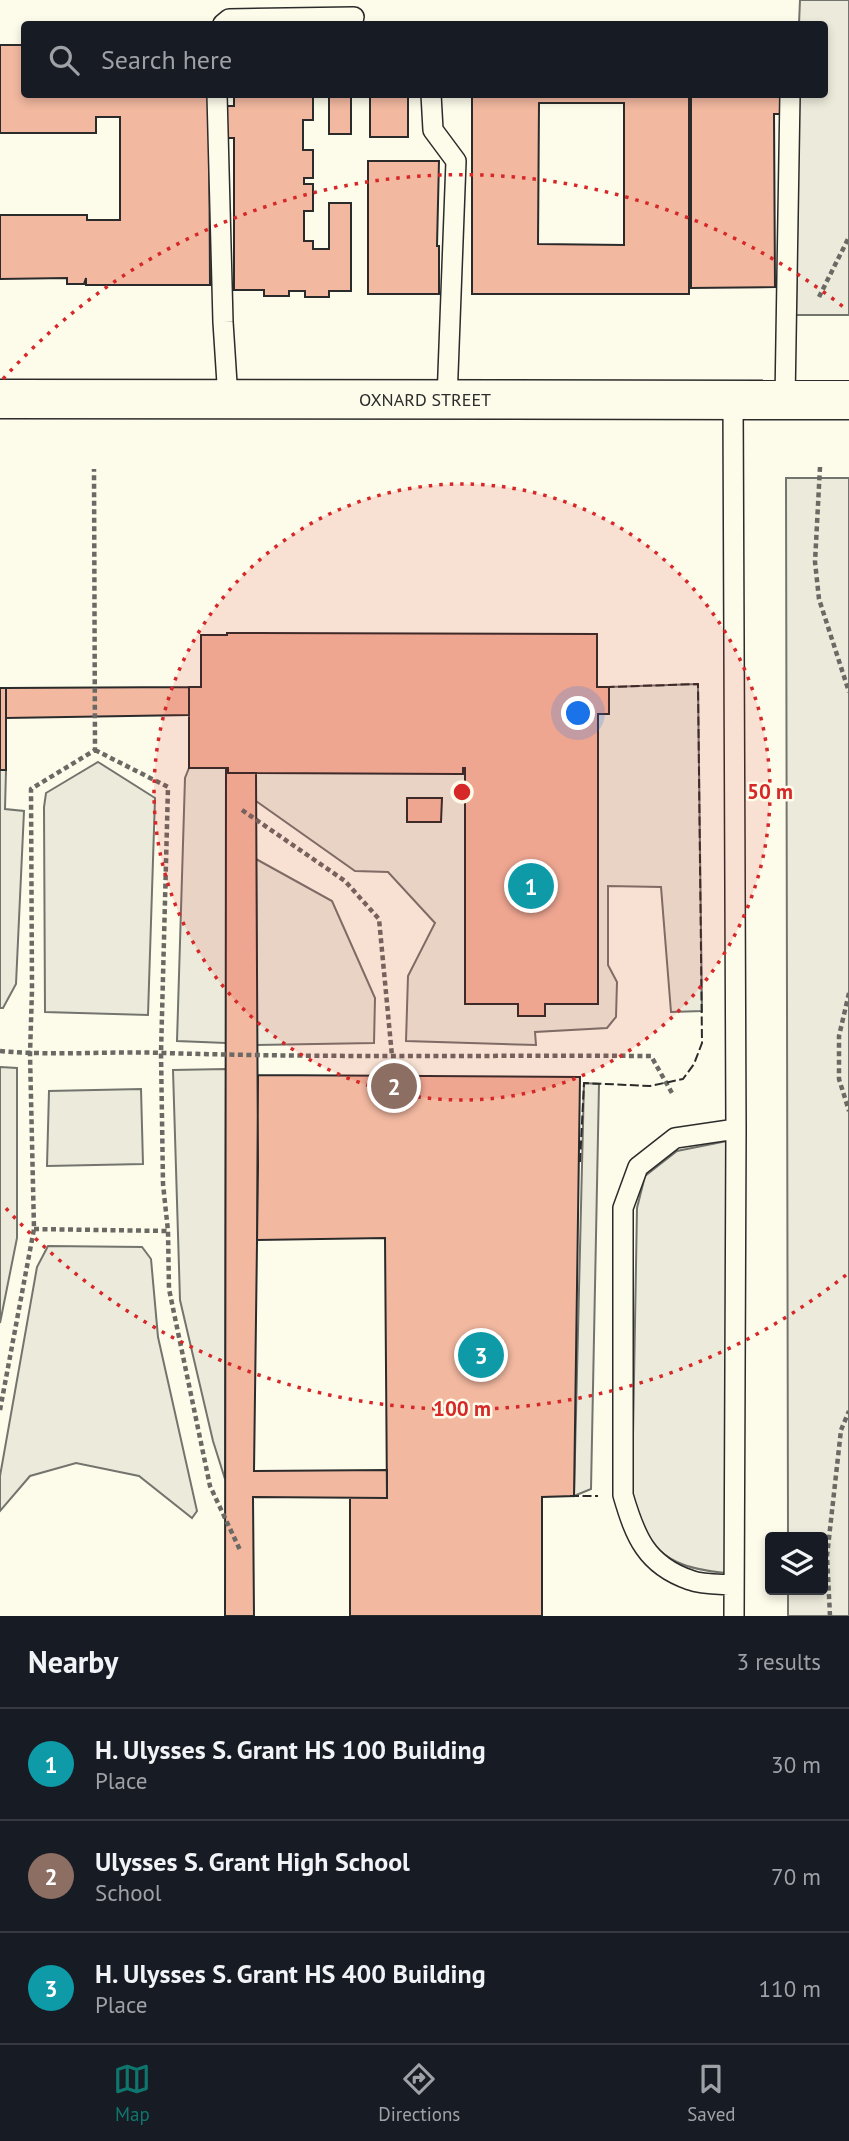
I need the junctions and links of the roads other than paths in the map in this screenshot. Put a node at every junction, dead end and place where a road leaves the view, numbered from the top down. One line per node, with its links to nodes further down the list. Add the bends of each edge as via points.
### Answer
1 (354, 17): 2 (lane)
2 (227, 21)
3 (217, 98): 7 (lane)
4 (431, 98): 8 (lane, via 433,130 456,161)
5 (790, 98): 9 (lane)
6 (0, 399): 7 (main road, OXNARD STREET)
7 (228, 400): 8 (main road, OXNARD STREET)
8 (447, 400): 11 (main road, OXNARD STREET)
9 (785, 400): 10 (main road, OXNARD STREET); 11 (main road, OXNARD STREET)
10 (849, 400)
11 (733, 401): 12 (lane)
12 (736, 1129): 13 (lane); 13 (lane, via 676,1138 638,1167 623,1208 622,1495 633,1531 655,1563 691,1581)
13 (734, 1585): 14 (lane)
14 (734, 1616)

